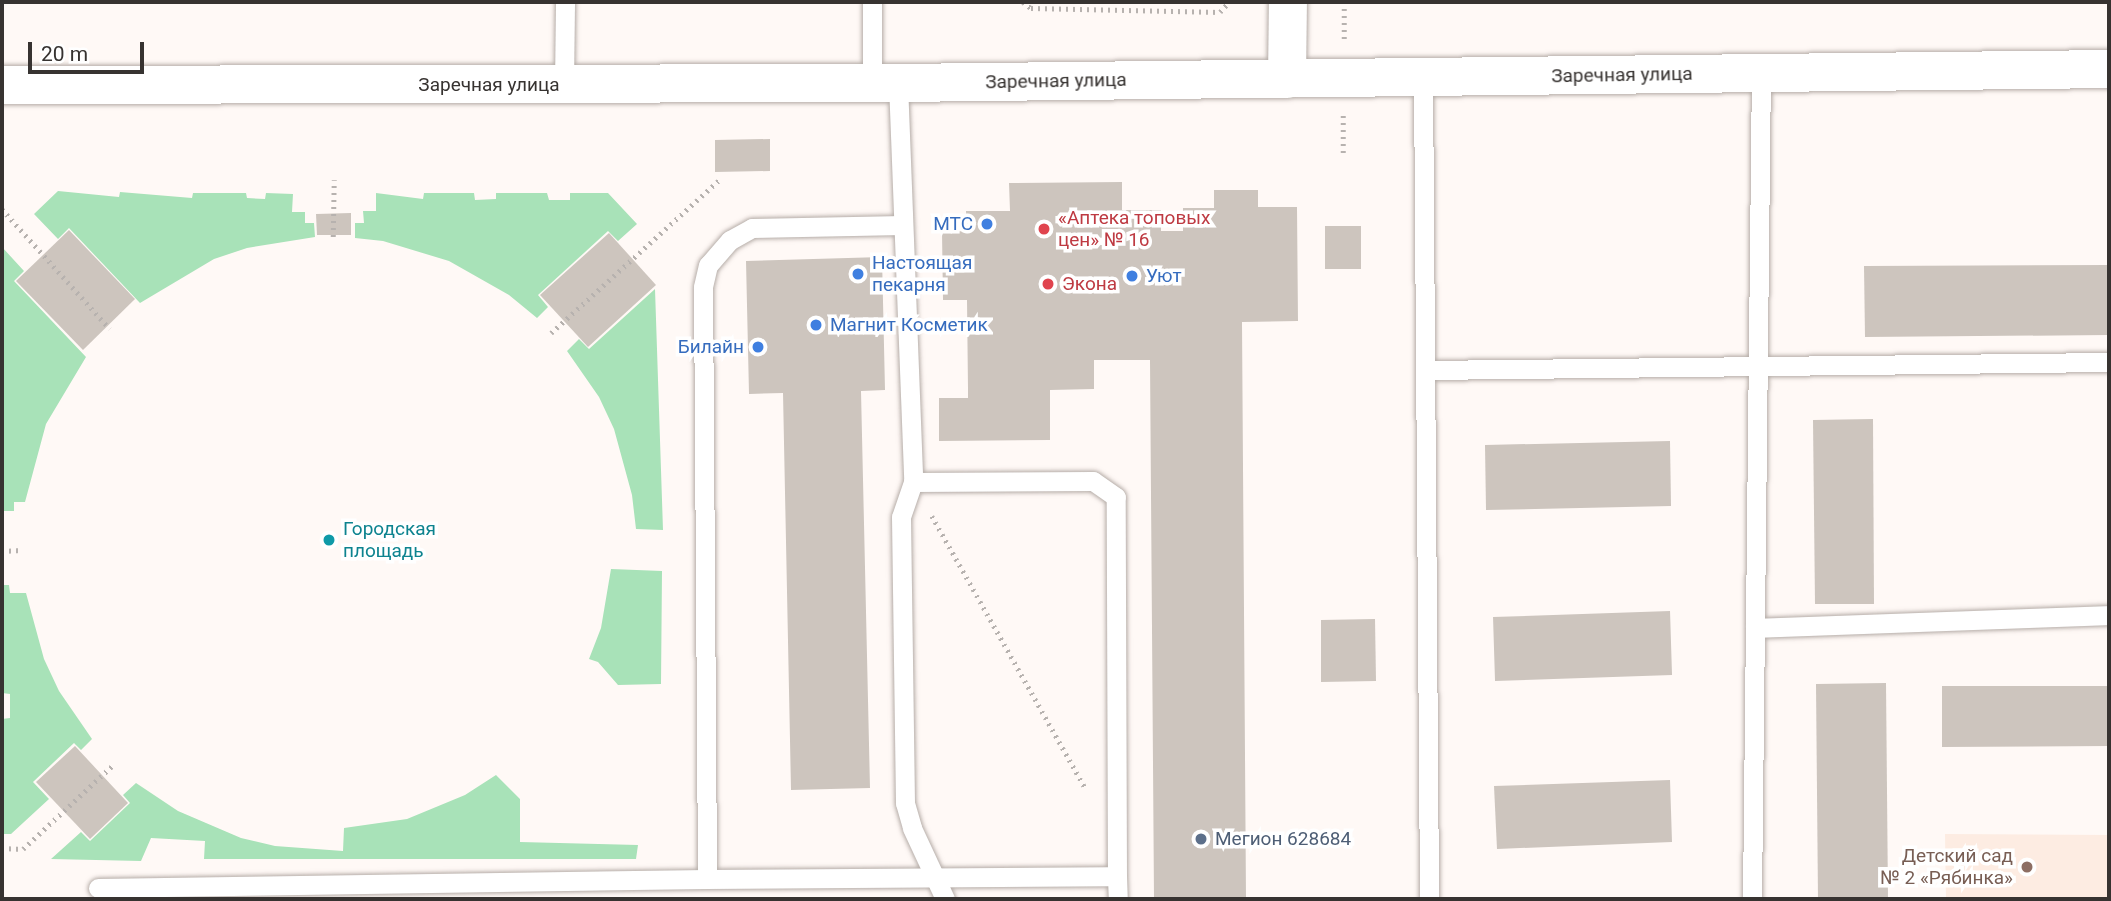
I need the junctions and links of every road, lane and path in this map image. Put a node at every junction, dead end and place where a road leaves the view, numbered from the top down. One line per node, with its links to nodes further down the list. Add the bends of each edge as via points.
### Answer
1 (565, 2): 12 (lane)
2 (872, 2): 10 (lane)
3 (1023, 2): 4 (path, via 1031,8 1220,12)
4 (1229, 2)
5 (1288, 2): 9 (main road)
6 (2109, 69): 7 (main road, Заречная улица)
7 (1760, 74): 8 (main road, Заречная улица); 21 (lane)
8 (1423, 77): 9 (main road, Заречная улица); 22 (lane)
9 (1287, 79): 10 (main road, Заречная улица)
10 (885, 83): 12 (main road, Заречная улица); 16 (lane)
11 (2, 85): 12 (main road, Заречная улица)
12 (564, 85)
13 (720, 179): 19 (path)
14 (334, 180): 17 (path)
15 (2, 209): 18 (path)
16 (903, 225): 23 (lane); 32 (lane, via 752,228 730,240 708,265 703,287)
17 (333, 237)
18 (110, 329)
19 (551, 333)
20 (2109, 362): 21 (lane)
21 (1758, 366): 22 (lane); 27 (lane)
22 (1425, 370): 37 (lane)
23 (913, 482): 29 (path); 29 (lane, via 1093,481 1116,497); 33 (lane, via 901,517 905,803 912,828)
24 (22, 550): 25 (path)
25 (2, 551)
26 (2109, 615): 27 (lane)
27 (1755, 628): 38 (lane)
28 (114, 764): 30 (path, via 23,849)
29 (1118, 844): 31 (lane)
30 (2, 848)
31 (1117, 876): 33 (lane); 36 (lane)
32 (707, 879): 33 (lane); 34 (lane)
33 (938, 879): 35 (lane)
34 (98, 888)
35 (944, 899)
36 (1118, 899)
37 (1429, 899)
38 (1752, 899)

